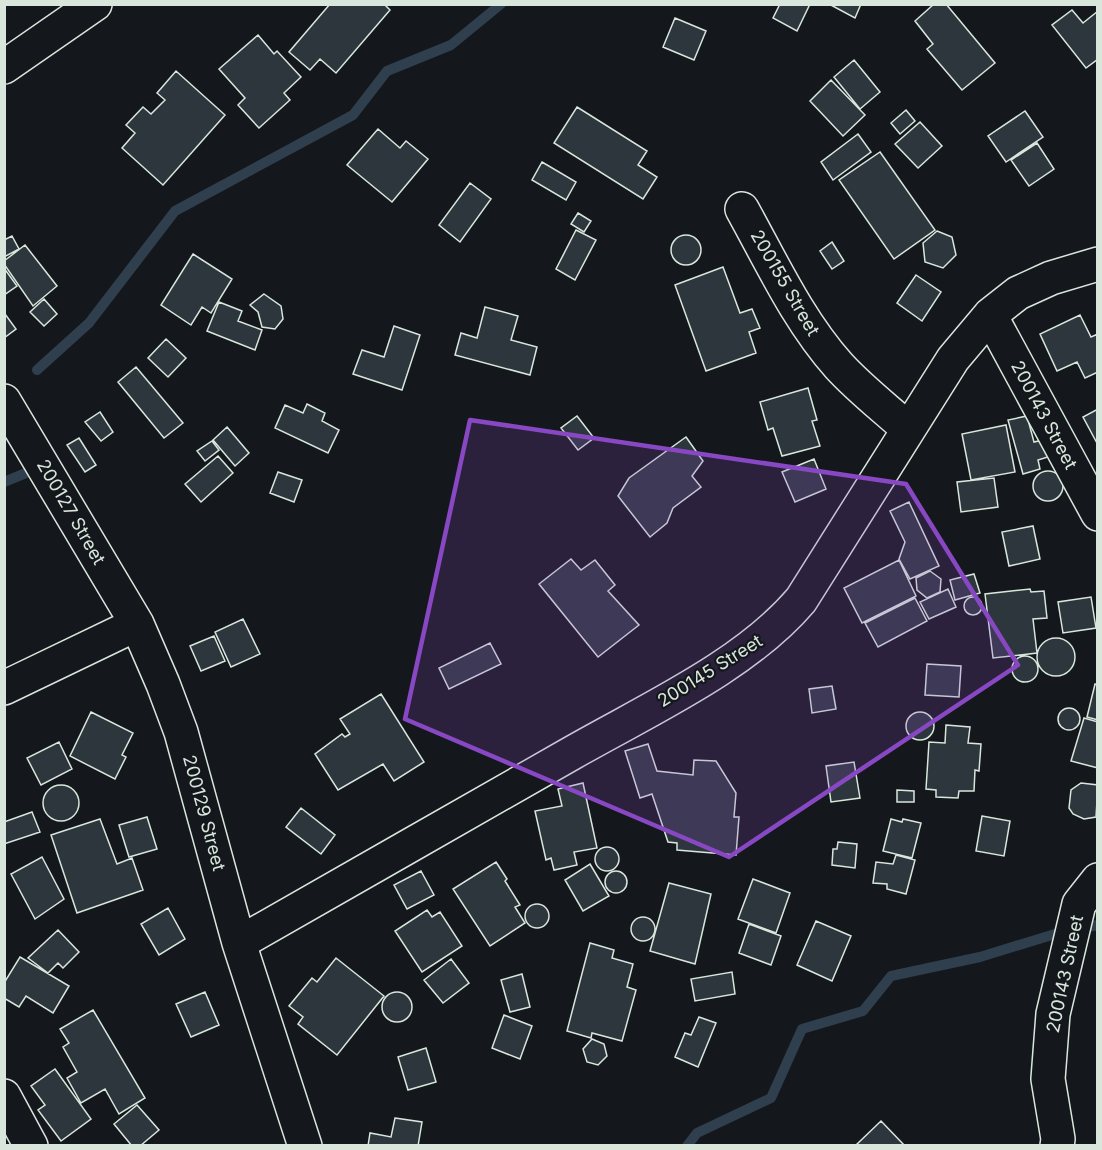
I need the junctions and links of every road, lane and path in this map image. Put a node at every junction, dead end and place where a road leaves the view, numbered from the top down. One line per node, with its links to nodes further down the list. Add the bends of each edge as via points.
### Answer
1 (95, 4): 2 (street)
2 (4, 67)
3 (742, 209): 7 (street, 200155 Street, via 819,341 840,368)
4 (1098, 264): 5 (street, 200145 Street, via 1018,293)
5 (990, 315): 7 (street, 200145 Street, via 953,359); 8 (street, 200143 Street)
6 (4, 401): 9 (street, 200127 Street)
7 (908, 429): 12 (street, 200145 Street, via 801,600 760,642)
8 (1098, 514)
9 (137, 624): 10 (street); 12 (street, 200129 Street, via 182,732)
10 (4, 688)
11 (1098, 880): 16 (street, 200143 Street, via 1079,904 1053,1014 1048,1079)
12 (239, 943): 15 (street, 200129 Street)
13 (4, 1096): 14 (street)
14 (32, 1146)
15 (305, 1146)
16 (1057, 1146)

